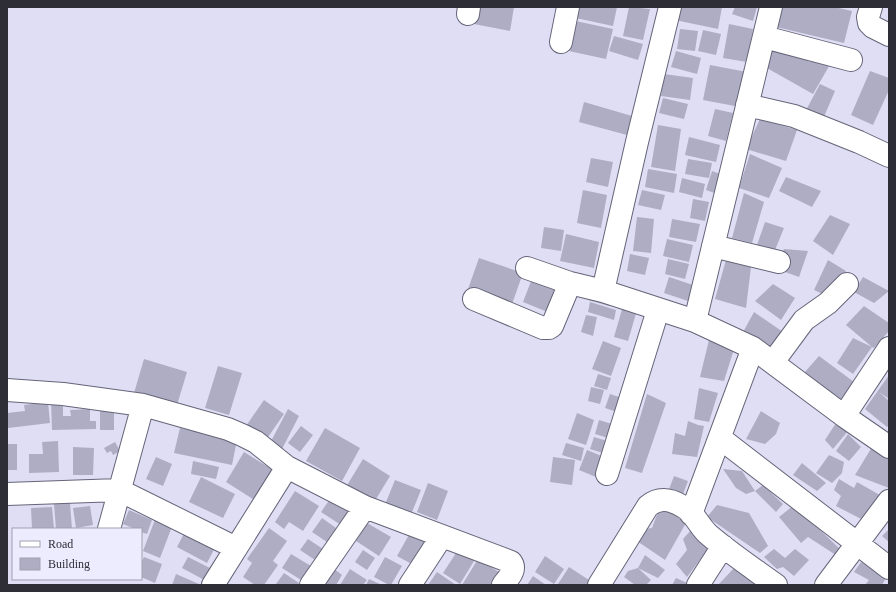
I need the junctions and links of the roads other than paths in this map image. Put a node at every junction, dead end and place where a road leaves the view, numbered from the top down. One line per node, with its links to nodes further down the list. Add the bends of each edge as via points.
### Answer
1 (568, 7): 7 (street)
2 (670, 7): 16 (street)
3 (771, 7): 6 (street)
4 (871, 7): 5 (street, via 869,23)
5 (889, 35)
6 (764, 37): 8 (street); 9 (street)
7 (561, 42)
8 (851, 60)
9 (747, 105): 10 (street, via 794,116); 11 (street)
10 (889, 156)
11 (713, 246): 12 (street); 19 (street)
12 (779, 262)
13 (527, 268): 14 (street)
14 (570, 283): 16 (street); 17 (street, via 549,328 543,328)
15 (847, 284): 22 (street, via 828,303 804,320)
16 (603, 291): 18 (street)
17 (474, 299)
18 (658, 310): 19 (street); 29 (street)
19 (696, 321): 20 (street)
20 (753, 348): 22 (street); 26 (street)
21 (889, 348): 25 (street)
22 (773, 362): 25 (street)
23 (7, 390): 24 (street, via 63,394)
24 (142, 405): 28 (street, via 228,429 256,442); 30 (street)
25 (844, 416): 27 (street)
26 (720, 438): 34 (street); 37 (street)
27 (889, 447)
28 (287, 467): 33 (street); 39 (street)
29 (607, 474)
30 (119, 490): 31 (street); 35 (street); 39 (street)
31 (7, 494)
32 (889, 501): 37 (street)
33 (364, 507): 36 (street); 42 (street)
34 (691, 514): 38 (street, via 708,535); 45 (street, via 684,506 669,501 654,501 648,506)
35 (109, 528)
36 (442, 536): 43 (street); 44 (street, via 511,562 513,570)
37 (857, 544): 40 (street); 48 (street)
38 (723, 546): 46 (street); 47 (street)
39 (236, 548): 41 (street)
40 (889, 568)
41 (213, 585)
42 (311, 585)
43 (410, 585)
44 (503, 585)
45 (599, 585)
46 (698, 585)
47 (776, 585)
48 (826, 585)

